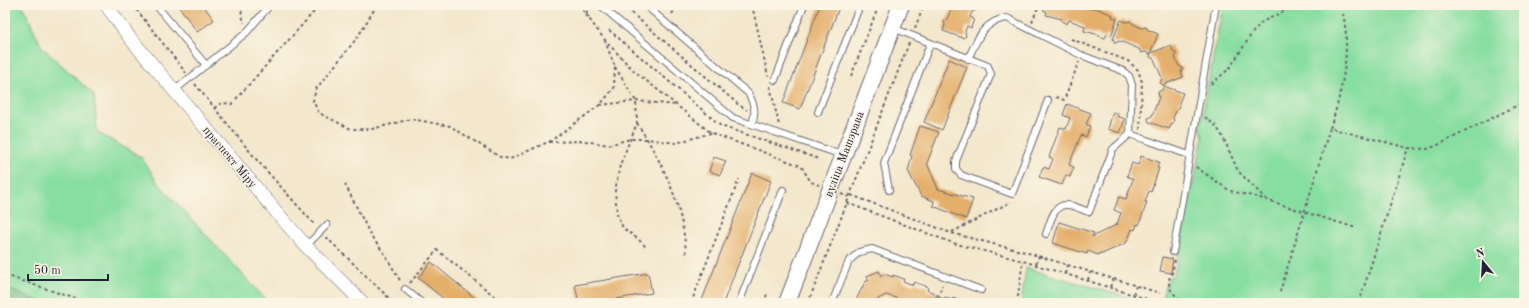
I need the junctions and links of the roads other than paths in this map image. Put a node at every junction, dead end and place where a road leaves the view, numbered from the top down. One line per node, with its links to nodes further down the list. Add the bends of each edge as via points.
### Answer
1 (106, 5): 15 (street, праспект Міру, via 130,38)
2 (156, 5): 13 (lane)
3 (270, 5): 13 (lane, via 246,33)
4 (600, 5): 18 (lane, via 733,118)
5 (645, 5): 18 (lane, via 748,93 754,103 755,115)
6 (804, 5): 14 (lane)
7 (860, 5): 17 (lane)
8 (901, 5): 10 (street, вуліца Машэрава)
9 (1216, 5): 21 (lane)
10 (893, 28): 11 (lane); 20 (street, вуліца Машэрава)
11 (930, 44): 12 (lane); 23 (lane, via 884,163)
12 (968, 59): 16 (lane, via 988,66 991,74 956,161 956,168 961,175 1012,194); 19 (lane, via 986,26 1007,18 1123,71 1129,76 1132,85)
13 (206, 65): 15 (lane)
14 (775, 80)
15 (175, 90): 26 (street, праспект Міру)
16 (1048, 100)
17 (818, 112)
18 (752, 124): 20 (lane)
19 (1130, 134): 21 (lane); 25 (lane, via 1113,149 1089,212 1067,205 1059,206 1054,212)
20 (844, 155): 33 (street, вуліца Машэрава)
21 (1189, 155): 27 (lane)
22 (783, 190): 32 (lane)
23 (889, 190)
24 (327, 226): 26 (lane)
25 (1046, 234)
26 (306, 246): 30 (street, праспект Міру)
27 (1173, 252)
28 (405, 289): 31 (lane)
29 (981, 290): 34 (lane, via 872,249 859,252 849,261)
30 (363, 303)
31 (422, 303)
32 (739, 303)
33 (787, 303)
34 (832, 303)

